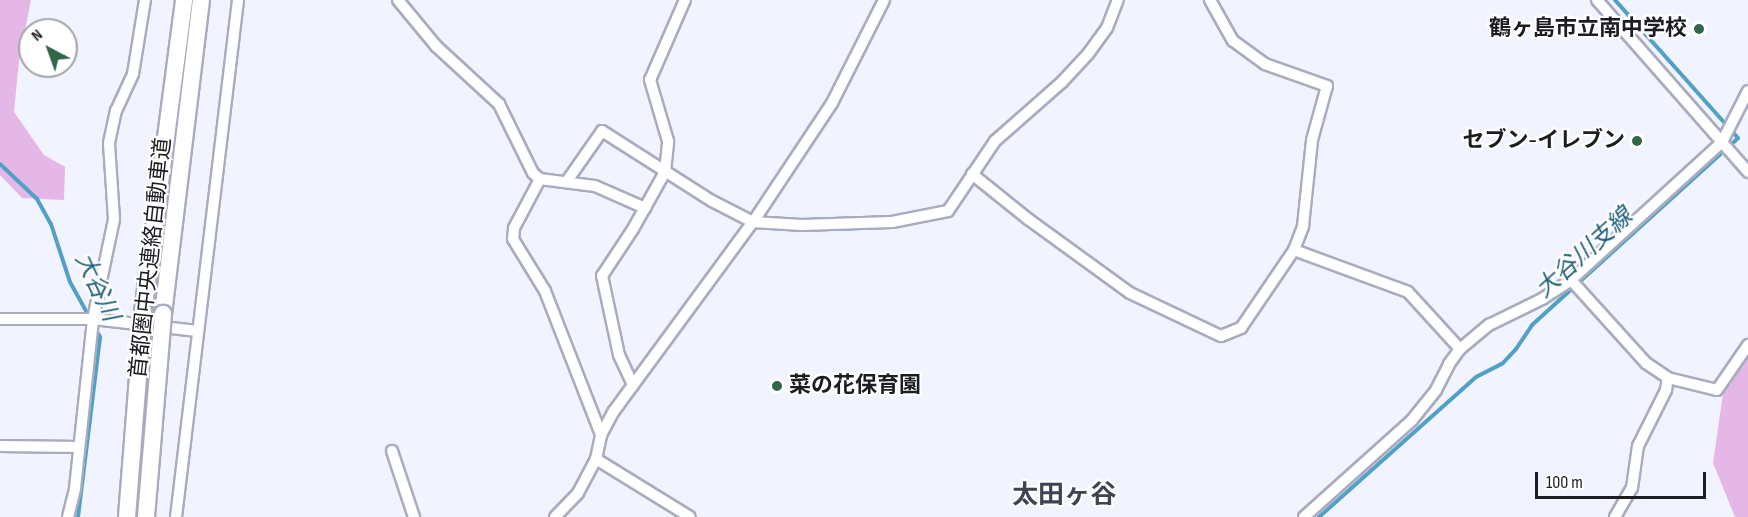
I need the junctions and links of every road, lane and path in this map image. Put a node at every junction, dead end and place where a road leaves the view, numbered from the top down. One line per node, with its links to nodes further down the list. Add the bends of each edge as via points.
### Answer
1 (145, 0): 23 (street, via 133,74 116,111 109,143 114,219)
2 (184, 0): 35 (highway, 首都圏中央連絡自動車道, bridge, via 143,312)
3 (201, 0): 36 (highway, 首都圏中央連絡自動車道, bridge, via 163,314)
4 (238, 0): 24 (street)
5 (398, 0): 16 (street, via 436,46 499,105)
6 (685, 0): 13 (street, via 650,80 668,141)
7 (884, 0): 19 (street, via 831,103)
8 (1118, 0): 15 (street, via 1107,28 1088,54 995,141)
9 (1210, 0): 20 (street, via 1233,41 1265,64 1327,86 1312,140 1303,226)
10 (1597, 0): 12 (street)
11 (1748, 91): 12 (street)
12 (1723, 138): 14 (street); 21 (street)
13 (665, 172): 17 (street, via 602,131); 18 (street); 19 (street)
14 (1748, 172)
15 (972, 174): 19 (street, via 948,211 892,222); 20 (street, via 1130,293 1221,336 1241,328)
16 (540, 179): 17 (street); 29 (street, via 514,228 513,239 545,291)
17 (567, 181): 18 (street, via 596,186)
18 (645, 208): 28 (street, via 602,276 619,355)
19 (753, 222): 28 (street)
20 (1294, 250): 26 (street, via 1408,292)
21 (1571, 280): 26 (street, via 1489,325); 27 (street, via 1646,363)
22 (0, 319): 23 (street)
23 (93, 319): 24 (street); 31 (street)
24 (197, 331): 37 (street)
25 (1748, 345): 27 (street, via 1717,390)
26 (1460, 349): 41 (street, via 1436,390 1412,420)
27 (1668, 378): 42 (street, via 1666,390 1638,446 1632,488)
28 (633, 385): 29 (street)
29 (602, 435): 33 (street)
30 (0, 446): 31 (street)
31 (79, 447): 34 (street)
32 (392, 451): 38 (street)
33 (596, 459): 39 (street, via 578,493); 40 (street)
34 (68, 517)
35 (127, 517)
36 (146, 517)
37 (176, 517)
38 (414, 517)
39 (555, 517)
40 (690, 517)
41 (1304, 517)
42 (1615, 517)

